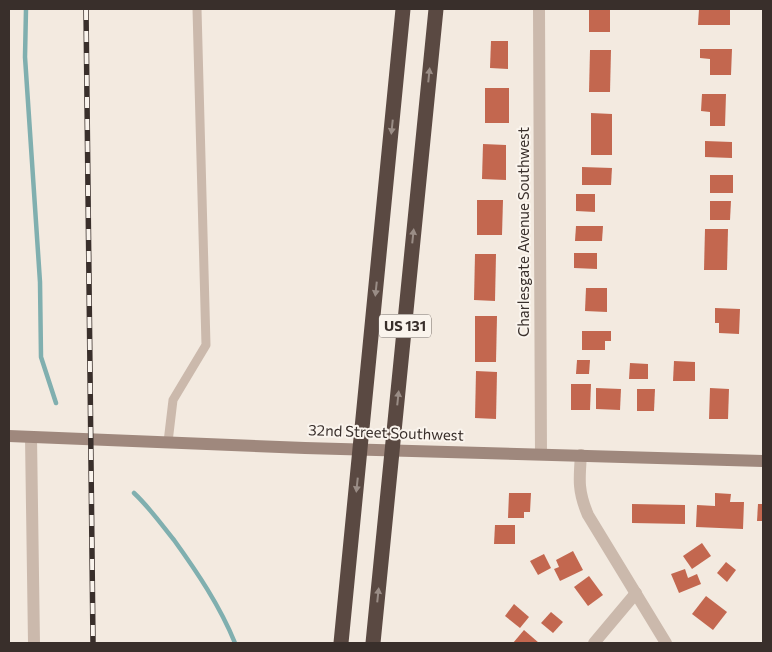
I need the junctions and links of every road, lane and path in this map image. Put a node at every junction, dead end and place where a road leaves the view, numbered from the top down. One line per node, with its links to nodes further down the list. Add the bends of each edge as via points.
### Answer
1 (197, 9): 7 (lane, via 206,345 173,400)
2 (403, 9): 13 (highway, US 131, one-way to 13)
3 (436, 9): 14 (highway, US 131, one-way to 3)
4 (539, 9): 8 (street, Charlesgate Avenue Southwest)
5 (9, 436): 6 (street, 32nd Street Southwest)
6 (31, 437): 7 (street, 32nd Street Southwest); 12 (street)
7 (168, 442): 8 (street, 32nd Street Southwest)
8 (541, 454): 9 (street, 32nd Street Southwest)
9 (581, 455): 10 (street, 32nd Street Southwest); 11 (street, via 579,483 582,500)
10 (763, 462)
11 (636, 593): 15 (street); 16 (street)
12 (34, 643)
13 (341, 643)
14 (373, 643)
15 (594, 643)
16 (666, 643)

